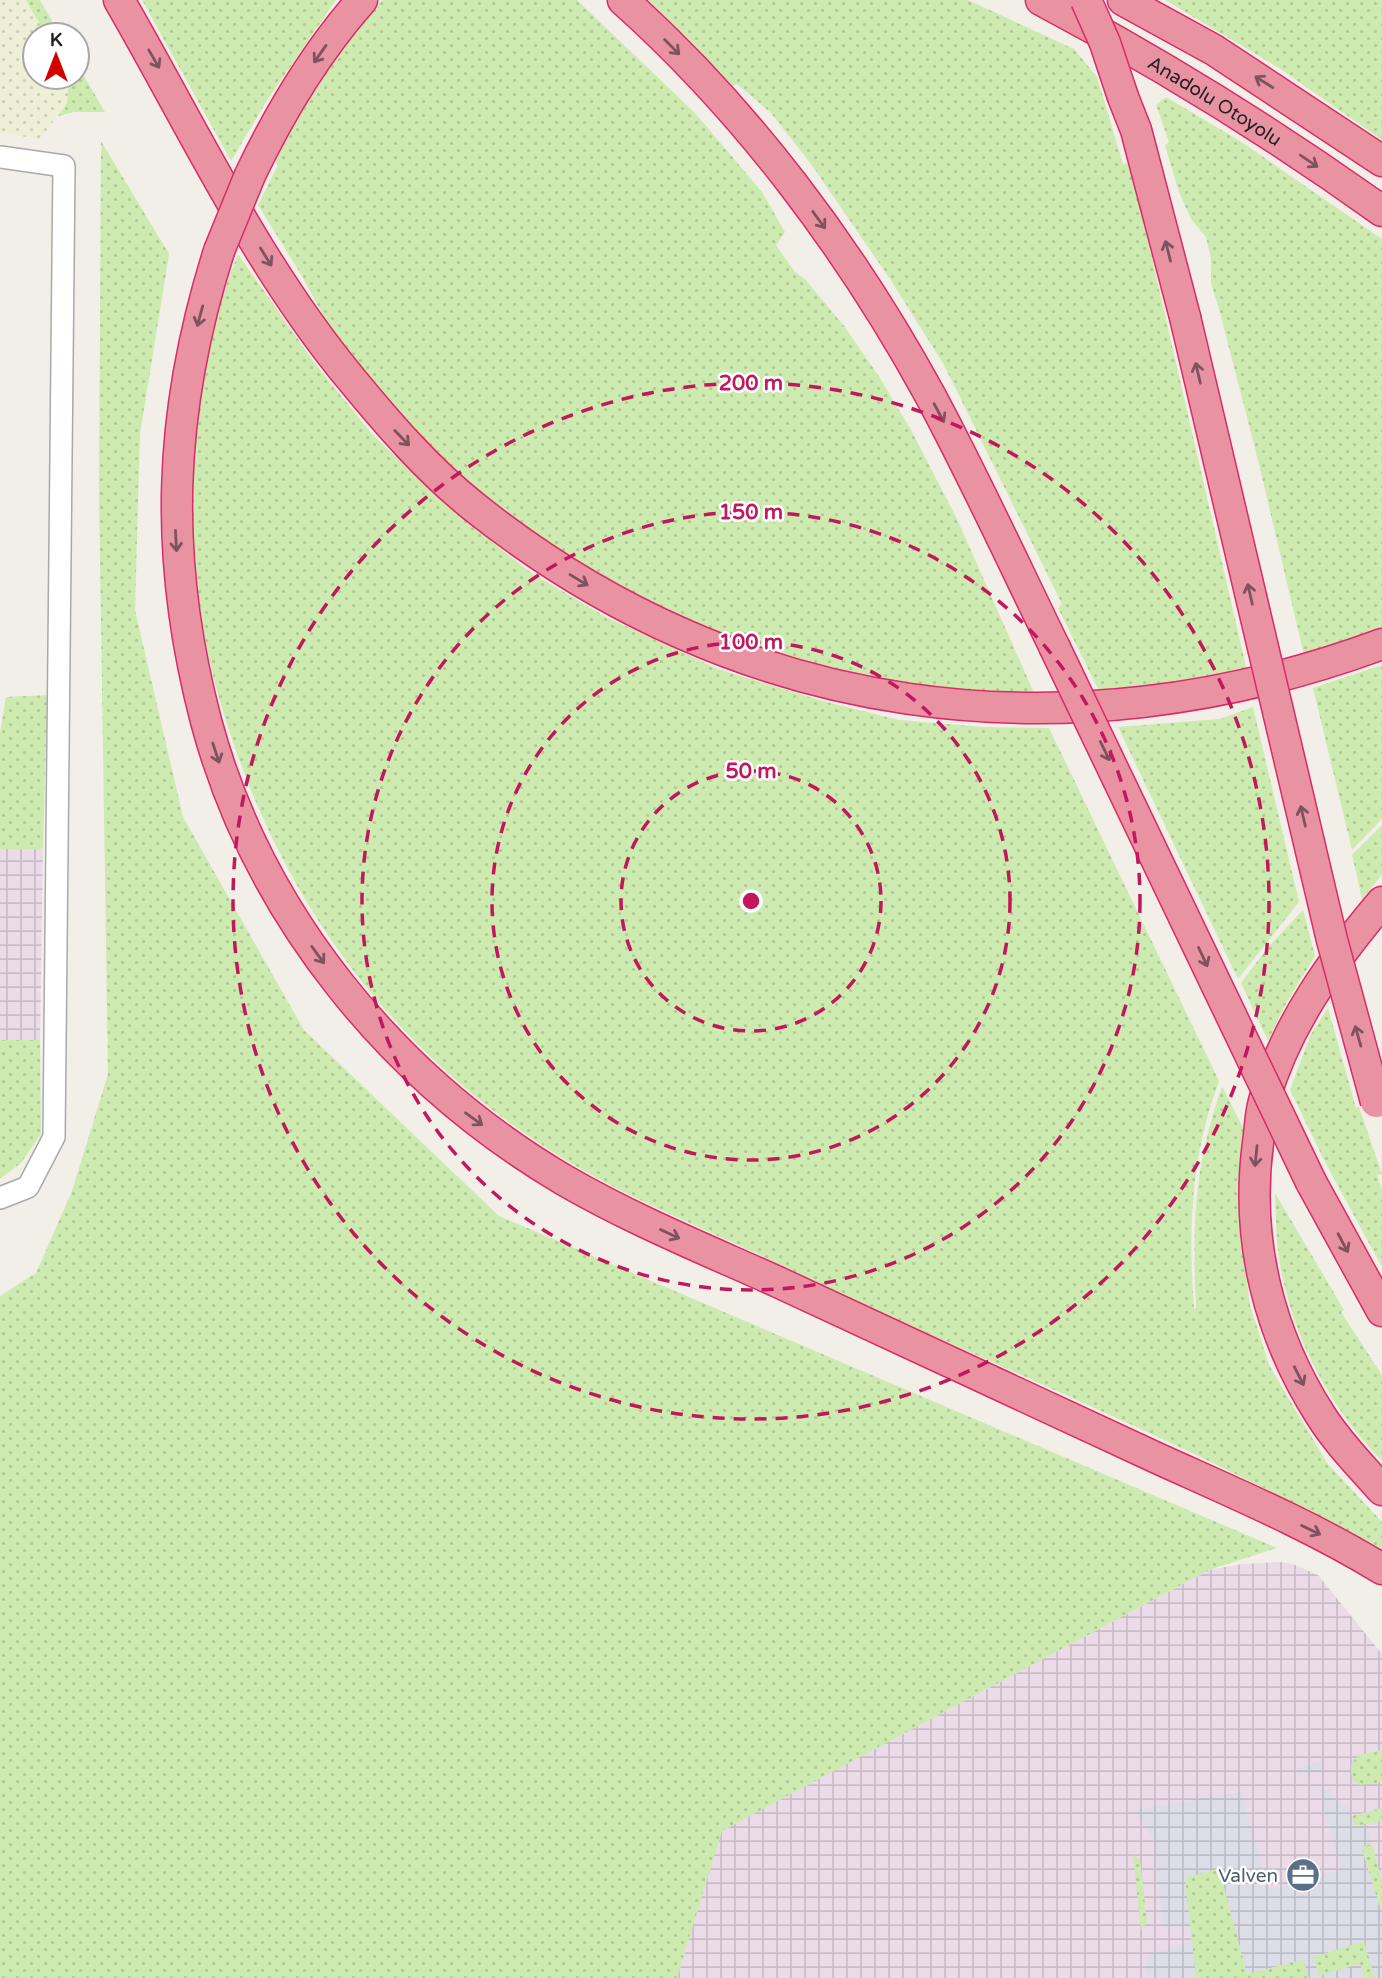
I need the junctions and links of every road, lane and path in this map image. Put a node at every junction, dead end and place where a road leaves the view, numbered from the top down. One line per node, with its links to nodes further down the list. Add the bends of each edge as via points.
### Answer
1 (119, 0): 10 (highway, one-way to 10, via 285,289 391,426 429,467 514,537 590,587 669,629 752,662 872,694 1036,709 1100,707 1205,694 1289,675)
2 (362, 0): 16 (highway, one-way to 16, bridge, via 308,71 250,175 219,251 198,323 178,442 178,571 197,687 242,822 299,929 365,1017 461,1110 525,1156 626,1213 1083,1422)
3 (623, 0): 14 (highway, one-way to 14, bridge, via 726,102 802,197 856,272 935,404 1311,1182)
4 (1041, 0): 9 (highway, Anadolu Otoyolu, one-way to 9, via 1228,106)
5 (1086, 0): 12 (highway, one-way to 5, bridge, via 1332,940 1185,317 1136,130)
6 (1123, 0): 8 (highway, Anadolu Otoyolu, one-way to 6, via 1226,58)
7 (0, 157): 13 (street, via 64,166 54,1137 27,1187)
8 (1382, 161)
9 (1382, 211)
10 (1382, 644)
11 (1382, 902): 15 (highway, one-way to 15, via 1334,962 1283,1051 1264,1103 1254,1189 1260,1267 1282,1340 1321,1417)
12 (1379, 1111)
13 (0, 1198)
14 (1382, 1311)
15 (1382, 1490)
16 (1382, 1569)

